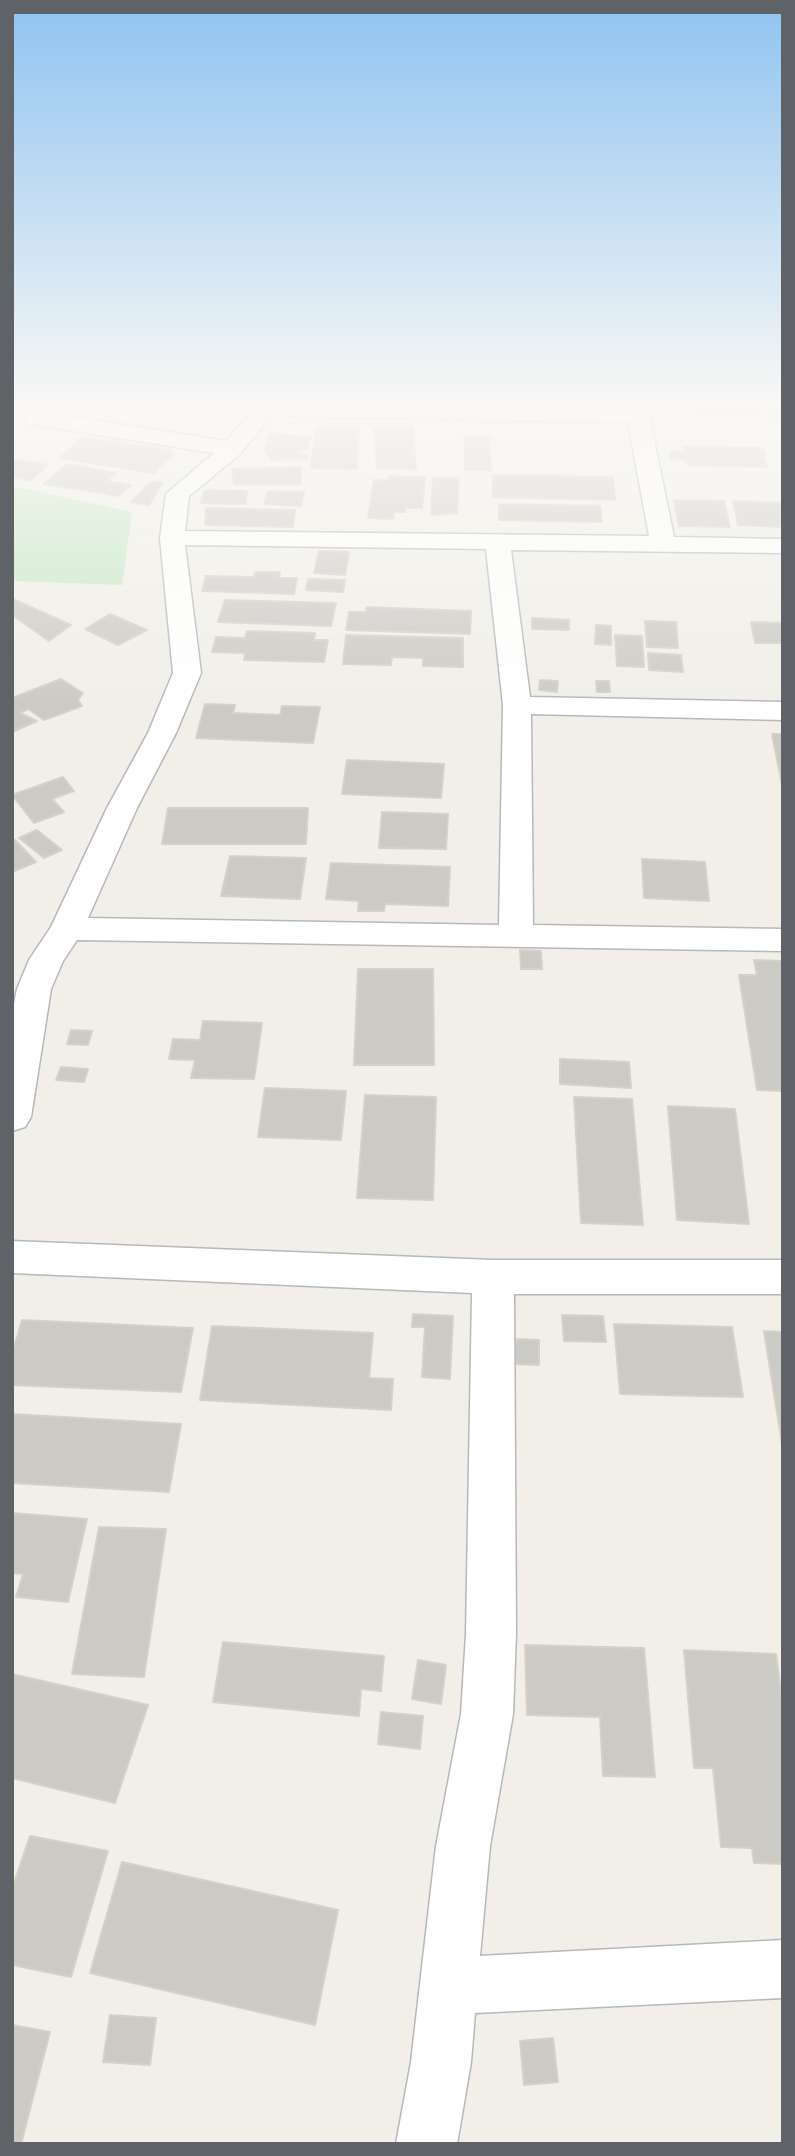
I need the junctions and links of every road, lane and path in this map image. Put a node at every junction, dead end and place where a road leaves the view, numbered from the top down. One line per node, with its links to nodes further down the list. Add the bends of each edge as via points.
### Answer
1 (176, 506): 3 (street)
2 (656, 506): 5 (street)
3 (172, 538): 4 (street); 9 (street, via 187,673)
4 (498, 543): 5 (street); 7 (street)
5 (663, 544): 6 (street)
6 (783, 546)
7 (517, 705): 8 (street); 10 (street)
8 (783, 711)
9 (67, 929): 10 (street); 12 (street, via 46,960)
10 (516, 936): 11 (street)
11 (783, 940)
12 (19, 1028): 13 (street)
13 (12, 1117)
14 (12, 1257): 15 (street)
15 (493, 1277): 16 (street); 18 (street, via 487,1714 463,1846)
16 (783, 1277)
17 (783, 1969): 18 (street)
18 (450, 1986): 19 (street)
19 (426, 2144)

